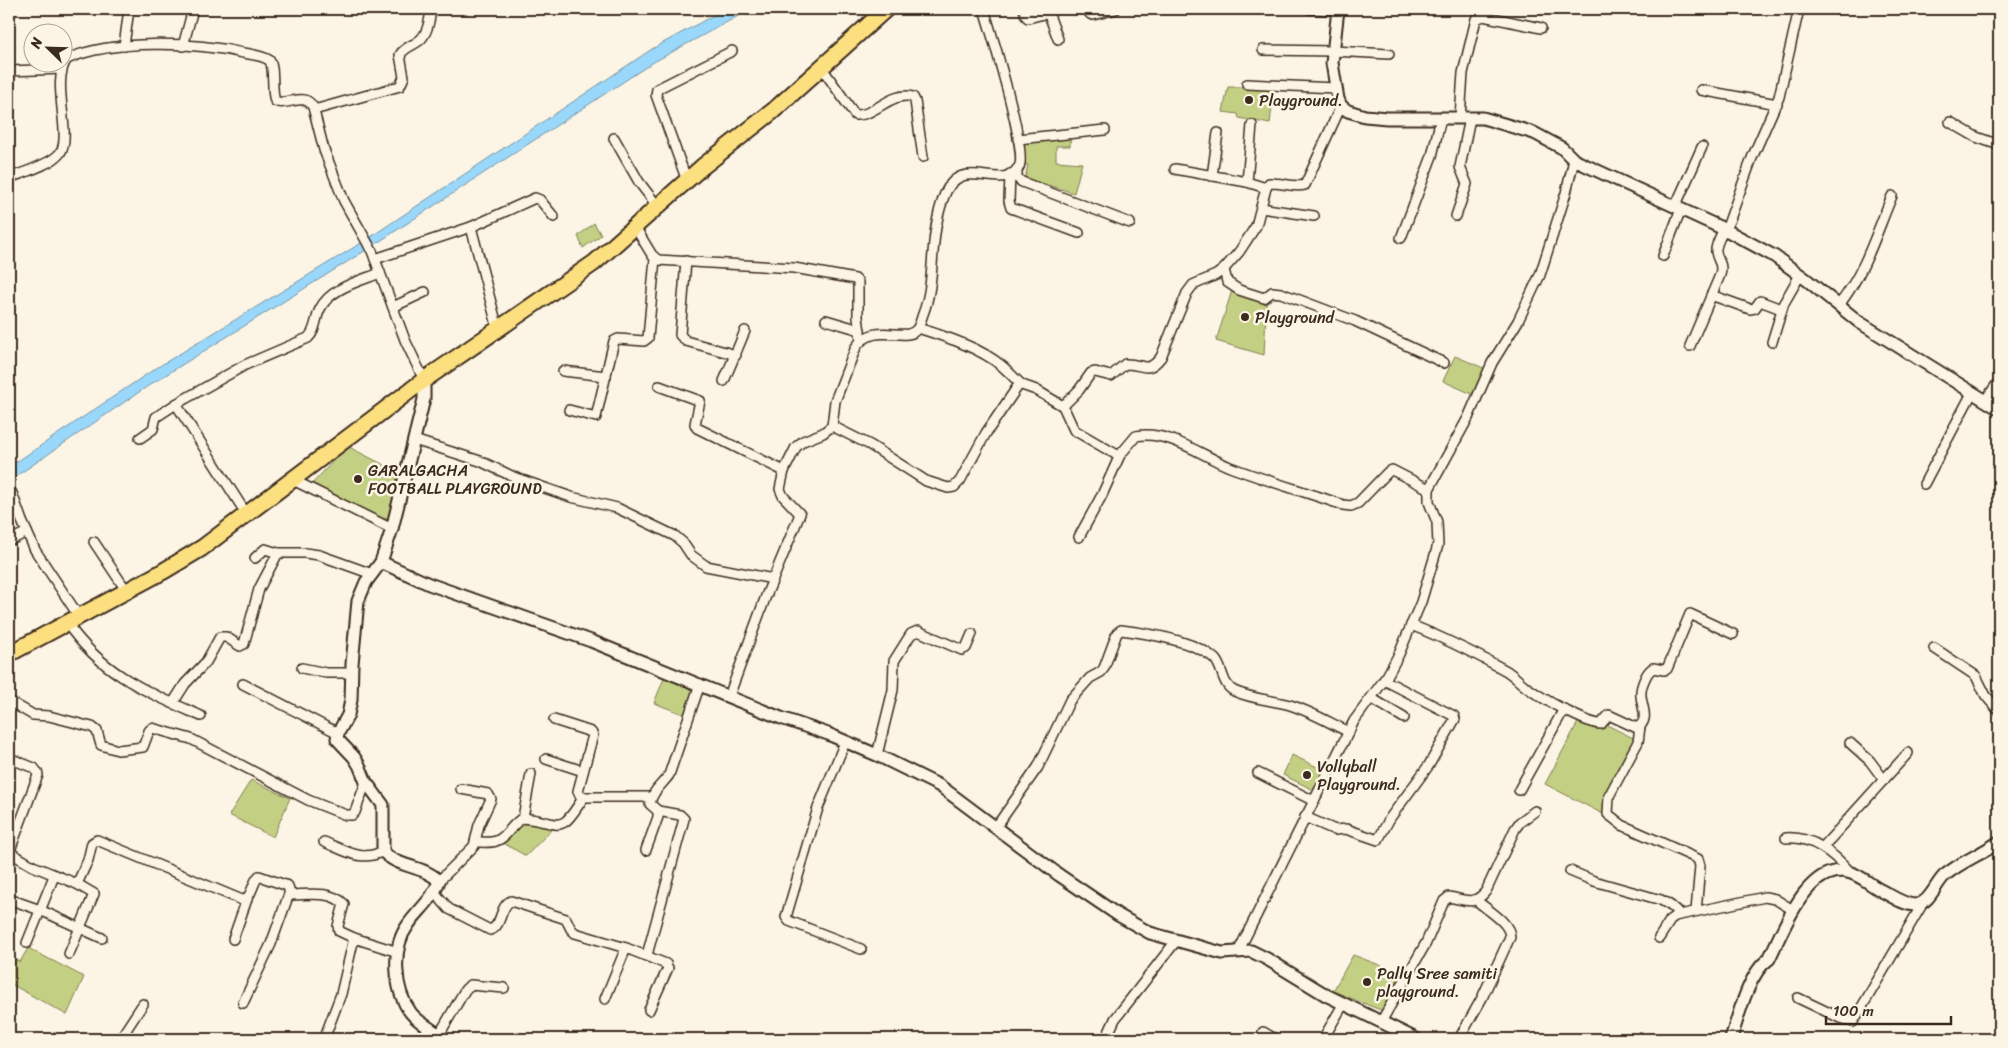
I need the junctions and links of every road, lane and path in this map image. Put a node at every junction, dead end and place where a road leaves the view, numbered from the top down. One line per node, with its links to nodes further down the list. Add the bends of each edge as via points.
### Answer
1 (129, 9): 14 (street)
2 (193, 9): 15 (street)
3 (431, 9): 30 (street, via 423,36 400,55 404,77 400,86)
4 (886, 9): 21 (main road)
5 (984, 9): 38 (street, via 1001,63)
6 (1024, 9): 13 (street, via 1028,18 1049,15)
7 (1087, 9): 8 (street, via 1093,15)
8 (1116, 9)
9 (1309, 9): 10 (street)
10 (1338, 9): 18 (street)
11 (1799, 9): 28 (street)
12 (1541, 28): 32 (street, via 1483,16 1476,20 1460,92)
13 (1058, 40)
14 (124, 46): 15 (street); 20 (street)
15 (183, 46): 30 (street, via 232,50 266,59 272,65 275,102 307,100)
16 (1263, 50): 18 (street)
17 (732, 51): 47 (street, via 657,89 656,95)
18 (1333, 51): 19 (street); 26 (street)
19 (1389, 54)
20 (72, 57)
21 (822, 68): 41 (street, via 855,115 891,99 913,97); 47 (main road)
22 (9, 71): 23 (street)
23 (22, 71)
24 (62, 72): 46 (street, via 62,151 46,163)
25 (1247, 84): 26 (street)
26 (1336, 88): 29 (street)
27 (1701, 90): 28 (street)
28 (1776, 104): 60 (street)
29 (1341, 106): 31 (street, via 1365,116); 49 (street, via 1305,185 1274,183)
30 (314, 110): 63 (street, via 331,168)
31 (1441, 118): 32 (street); 62 (street, via 1432,156)
32 (1465, 118): 42 (street, via 1483,118 1534,133 1562,148); 55 (street, via 1460,167 1468,184)
33 (1950, 122): 39 (street)
34 (1252, 125): 48 (street)
35 (1105, 130): 38 (street)
36 (1218, 133): 45 (street)
37 (614, 138): 51 (street, via 639,182)
38 (1018, 139): 44 (street, via 1021,160)
39 (1999, 145)
40 (1702, 147): 53 (street)
41 (923, 157)
42 (1574, 160): 53 (street); 105 (street, via 1540,276)
43 (1174, 170): 45 (street)
44 (1014, 172): 57 (street, via 1019,180); 61 (street, via 1009,201 1011,208); 76 (street, via 993,177 971,174 958,177 946,189 938,218 928,300)
45 (1212, 176): 48 (street)
46 (9, 178)
47 (687, 181): 51 (main road)
48 (1247, 182): 49 (street)
49 (1266, 188): 52 (street)
50 (1892, 196): 72 (street, via 1867,261)
51 (658, 207): 59 (main road)
52 (1261, 208): 54 (street); 67 (street, via 1252,234)
53 (1678, 208): 60 (street); 64 (street)
54 (1314, 216)
55 (1456, 216)
56 (554, 217): 58 (street, via 535,198)
57 (1130, 223)
58 (471, 227): 63 (street); 77 (street)
59 (635, 227): 65 (street); 77 (main road, via 594,263)
60 (1725, 229): 69 (street); 71 (street, via 1716,252 1722,266)
61 (1079, 232)
62 (1400, 238)
63 (373, 255): 68 (street)
64 (1663, 256)
65 (655, 258): 66 (street); 86 (street, via 648,336 644,341 614,341)
66 (686, 261): 78 (street, via 794,268 855,280 858,282); 83 (street, via 680,335 686,342)
67 (1224, 269): 84 (street, via 1227,282 1238,290 1262,298 1272,292 1281,293 1356,321); 95 (street, via 1193,285 1187,293 1155,366 1125,364 1111,376 1090,373)
68 (380, 273): 73 (street); 94 (street, via 331,295 322,305 314,331 308,338 245,365)
69 (1800, 274): 72 (street); 74 (street)
70 (425, 292): 73 (street)
71 (1711, 296): 74 (street, via 1750,309 1759,302); 82 (street)
72 (1839, 305): 92 (street, via 1859,322)
73 (393, 307): 87 (street)
74 (1781, 309): 81 (street)
75 (826, 320): 78 (street)
76 (918, 328): 80 (street, via 907,334 877,333); 90 (street, via 981,353 1002,366)
77 (498, 329): 87 (main road)
78 (860, 330): 80 (street)
79 (745, 331): 83 (street)
80 (861, 340): 98 (street, via 835,401)
81 (1772, 342)
82 (1690, 346)
83 (736, 355): 88 (street)
84 (1444, 363)
85 (563, 371): 86 (street)
86 (606, 376): 97 (street, via 596,417)
87 (424, 380): 100 (street, via 424,399); 103 (main road)
88 (724, 381)
89 (1999, 381): 93 (street)
90 (1022, 385): 95 (street); 98 (street, via 1018,386 986,433 954,487 926,481 877,449)
91 (659, 386): 102 (street, via 700,401 694,424 697,428)
92 (1972, 393): 93 (street); 104 (street)
93 (1985, 400): 96 (street)
94 (176, 404): 99 (street, via 156,417 153,429); 107 (street)
95 (1063, 406): 101 (street, via 1074,430 1112,454)
96 (1999, 409)
97 (569, 410)
98 (832, 426): 102 (street, via 803,440)
99 (140, 438)
100 (414, 440): 108 (street); 117 (street, via 480,461 571,497 617,508 674,536 706,566)
101 (1120, 455): 105 (street, via 1136,436 1175,441 1228,466 1351,506 1392,470); 110 (street)
102 (784, 471): 117 (street, via 780,489 800,514)
103 (293, 480): 107 (main road); 108 (street)
104 (1924, 484)
105 (1429, 489): 120 (street, via 1429,502 1437,522 1438,545)
106 (12, 493): 109 (street)
107 (247, 515): 118 (main road, via 186,559)
108 (392, 529): 115 (street)
109 (27, 532): 111 (street); 119 (street)
110 (1079, 537)
111 (9, 541)
112 (94, 542): 118 (street)
113 (278, 553): 114 (street, via 265,548); 116 (street, via 319,555); 133 (street, via 260,589 244,644 240,646 220,637 206,662 185,684)
114 (255, 558)
115 (381, 562): 116 (street); 129 (street, via 429,584 591,640)
116 (372, 574): 126 (street, via 358,600)
117 (773, 579): 130 (street)
118 (126, 590): 119 (main road)
119 (72, 619): 124 (main road); 133 (street, via 95,658 146,692)
120 (1412, 625): 127 (street); 134 (street, via 1467,649 1506,671 1546,701)
121 (972, 634): 145 (street, via 962,650 918,631 911,634 894,661 892,690)
122 (1733, 634): 139 (street, via 1689,615 1667,669 1653,668 1648,673 1641,694 1645,708)
123 (1934, 648): 135 (street, via 1976,676 1986,696)
124 (9, 654)
125 (302, 668): 126 (street, via 326,673)
126 (352, 673): 141 (street, via 350,709)
127 (1384, 680): 131 (street); 160 (street, via 1454,716 1440,746 1378,840 1346,829 1335,830)
128 (243, 684): 141 (street)
129 (700, 684): 130 (street); 155 (street, via 669,775)
130 (729, 696): 142 (street)
131 (1371, 698): 137 (street); 140 (street)
132 (9, 701): 152 (street, via 33,715 92,727 97,731 100,744 114,749 143,747 152,728 185,736 308,800 346,816 355,812)
133 (173, 704): 136 (street)
134 (1564, 709): 139 (street, via 1598,724 1609,715); 154 (street)
135 (1999, 711)
136 (201, 716)
137 (1404, 718)
138 (554, 720): 148 (street, via 593,735)
139 (1640, 727): 183 (street, via 1638,742 1609,796 1608,814 1629,828 1698,860)
140 (1349, 732): 157 (street); 162 (street, via 1290,705 1233,690 1216,660 1202,652 1162,636 1121,630 1104,668 1070,700 1038,767)
141 (338, 734): 152 (street, via 337,739 360,765)
142 (845, 742): 145 (street); 193 (street, via 818,808 786,917)
143 (1850, 743): 151 (street, via 1870,760)
144 (1908, 753): 151 (street)
145 (877, 755): 162 (street, via 940,786)
146 (9, 758): 170 (street, via 34,768 38,775)
147 (546, 759): 148 (street)
148 (583, 772): 156 (street, via 578,791)
149 (1258, 773): 157 (street)
150 (531, 774): 161 (street)
151 (1884, 780): 167 (street)
152 (366, 782): 169 (street, via 383,805)
153 (462, 789): 165 (street, via 490,796)
154 (1519, 790)
155 (651, 797): 156 (street); 158 (street, via 650,804)
156 (583, 798): 161 (street, via 570,819 558,825)
157 (1314, 801): 160 (street)
158 (658, 811): 168 (street); 197 (street, via 680,815 684,819)
159 (1535, 811): 179 (street, via 1520,822 1486,891)
160 (1305, 817): 195 (street)
161 (523, 818): 165 (street, via 502,838)
162 (996, 827): 190 (street, via 1118,915 1150,933)
163 (1786, 838): 167 (street, via 1798,837)
164 (324, 842): 169 (street, via 362,857 373,857)
165 (476, 842): 175 (street)
166 (1999, 842): 180 (street, via 1944,877)
167 (1823, 847): 172 (street)
168 (646, 850)
169 (383, 851): 175 (street, via 392,859 430,873)
170 (9, 852): 173 (street)
171 (1570, 871): 184 (street, via 1662,900)
172 (1851, 873): 180 (street, via 1900,900 1914,905); 182 (street, via 1827,873 1814,883)
173 (54, 876): 174 (street); 181 (street)
174 (77, 884): 178 (street, via 92,843 97,840); 185 (street, via 94,896)
175 (437, 887): 192 (street, via 449,909 490,930 497,926 511,901 566,919 575,933); 194 (street, via 406,927)
176 (289, 894): 178 (street, via 288,886 259,876); 187 (street, via 323,894 341,901 344,909 338,930); 201 (street, via 271,944)
177 (9, 899): 181 (street)
178 (247, 900): 189 (street)
179 (1476, 900): 205 (street, via 1449,897 1444,901 1426,943); 214 (street, via 1505,924 1510,930 1510,937)
180 (1923, 903): 199 (street, via 1853,1022)
181 (40, 910): 185 (street); 191 (street)
182 (1793, 910): 183 (street, via 1765,897); 215 (street, via 1769,960 1755,974)
183 (1696, 911): 184 (street)
184 (1680, 914): 188 (street, via 1670,919)
185 (80, 929): 186 (street); 196 (street)
186 (102, 938)
187 (354, 938): 194 (street); 209 (street, via 341,994)
188 (1659, 938)
189 (233, 939)
190 (1176, 941): 195 (street, via 1222,953); 210 (street, via 1115,1019)
191 (27, 943)
192 (626, 948): 197 (street); 200 (street)
193 (861, 949)
194 (398, 952): 207 (street, via 399,986 403,1000 412,1014)
195 (1238, 952): 203 (street, via 1251,951 1267,958)
196 (69, 954)
197 (647, 955): 204 (street, via 668,968)
198 (504, 988): 207 (street, via 470,986)
199 (1798, 998)
200 (605, 999)
201 (243, 1003)
202 (143, 1004): 208 (street)
203 (1344, 1004): 205 (street); 212 (street)
204 (648, 1010)
205 (1381, 1022): 213 (street)
206 (1262, 1032): 211 (street)
207 (439, 1037)
208 (120, 1039)
209 (324, 1039)
210 (1106, 1039)
211 (1275, 1039)
212 (1324, 1039)
213 (1416, 1039)
214 (1459, 1039)
215 (1731, 1039)

